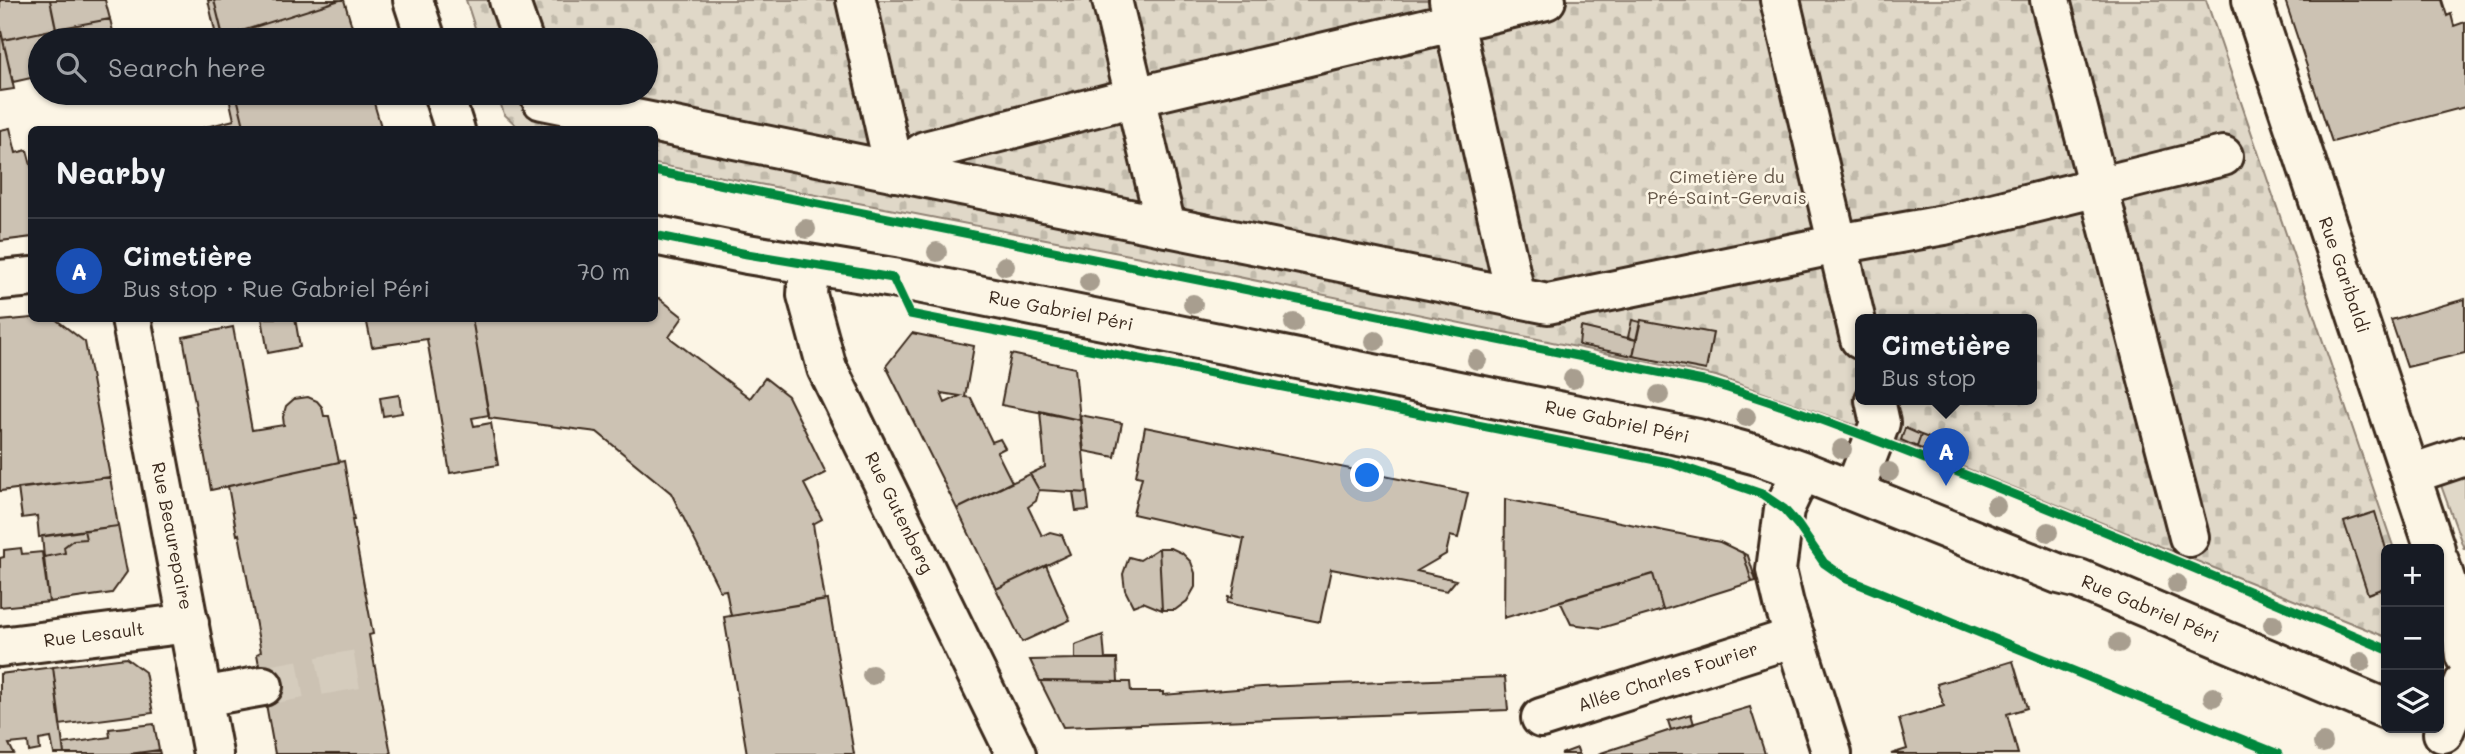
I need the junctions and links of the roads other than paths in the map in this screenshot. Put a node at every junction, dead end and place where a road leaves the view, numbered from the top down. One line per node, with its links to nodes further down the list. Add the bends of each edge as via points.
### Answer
1 (413, 0): 10 (street)
2 (509, 0): 11 (street)
3 (856, 0): 17 (street)
4 (1112, 0): 12 (street)
5 (1546, 0): 9 (street)
6 (1780, 0): 21 (street)
7 (2050, 0): 18 (street)
8 (2252, 0): 31 (street, Rue Garibaldi)
9 (1452, 11): 12 (street); 25 (street)
10 (422, 28)
11 (519, 28)
12 (1135, 97): 17 (street, via 925,151); 19 (street)
13 (447, 105): 15 (street)
14 (567, 105): 17 (street)
15 (454, 126)
16 (2223, 156): 18 (street)
17 (895, 172): 19 (street)
18 (2098, 187): 21 (street, via 1944,225); 33 (street)
19 (1166, 226): 25 (street)
20 (658, 236): 22 (street, Rue Gabriel Péri)
21 (1838, 244): 25 (street, via 1548,304); 26 (street)
22 (809, 265): 30 (street, Rue Gabriel Péri, via 1625,423 1757,455); 47 (street, Rue Gutenberg, via 807,295 827,368)
23 (28, 277): 24 (street)
24 (0, 280)
25 (1516, 298)
26 (1855, 317)
27 (132, 322): 36 (street, Rue Beaurepaire)
28 (1876, 405): 32 (street, via 1880,424)
29 (2465, 456): 31 (street)
30 (1802, 471): 32 (street, Rue Gabriel Péri); 37 (street, via 1784,509 1776,570)
31 (2411, 474): 34 (street, Rue Garibaldi)
32 (1854, 491): 43 (street, Rue Gabriel Péri, via 2079,579)
33 (2189, 537)
34 (2433, 544)
35 (2444, 576): 39 (street)
36 (189, 623): 38 (street, Rue Lesault); 42 (street, Rue Beaurepaire)
37 (1796, 637): 44 (street, Allée Charles Fourier); 48 (street)
38 (0, 647)
39 (2465, 656)
40 (2465, 681): 45 (street)
41 (263, 686): 42 (street)
42 (202, 697): 46 (street, Rue Beaurepaire)
43 (2381, 707)
44 (1541, 718)
45 (2446, 735)
46 (213, 754)
47 (1016, 754)
48 (1832, 754)

